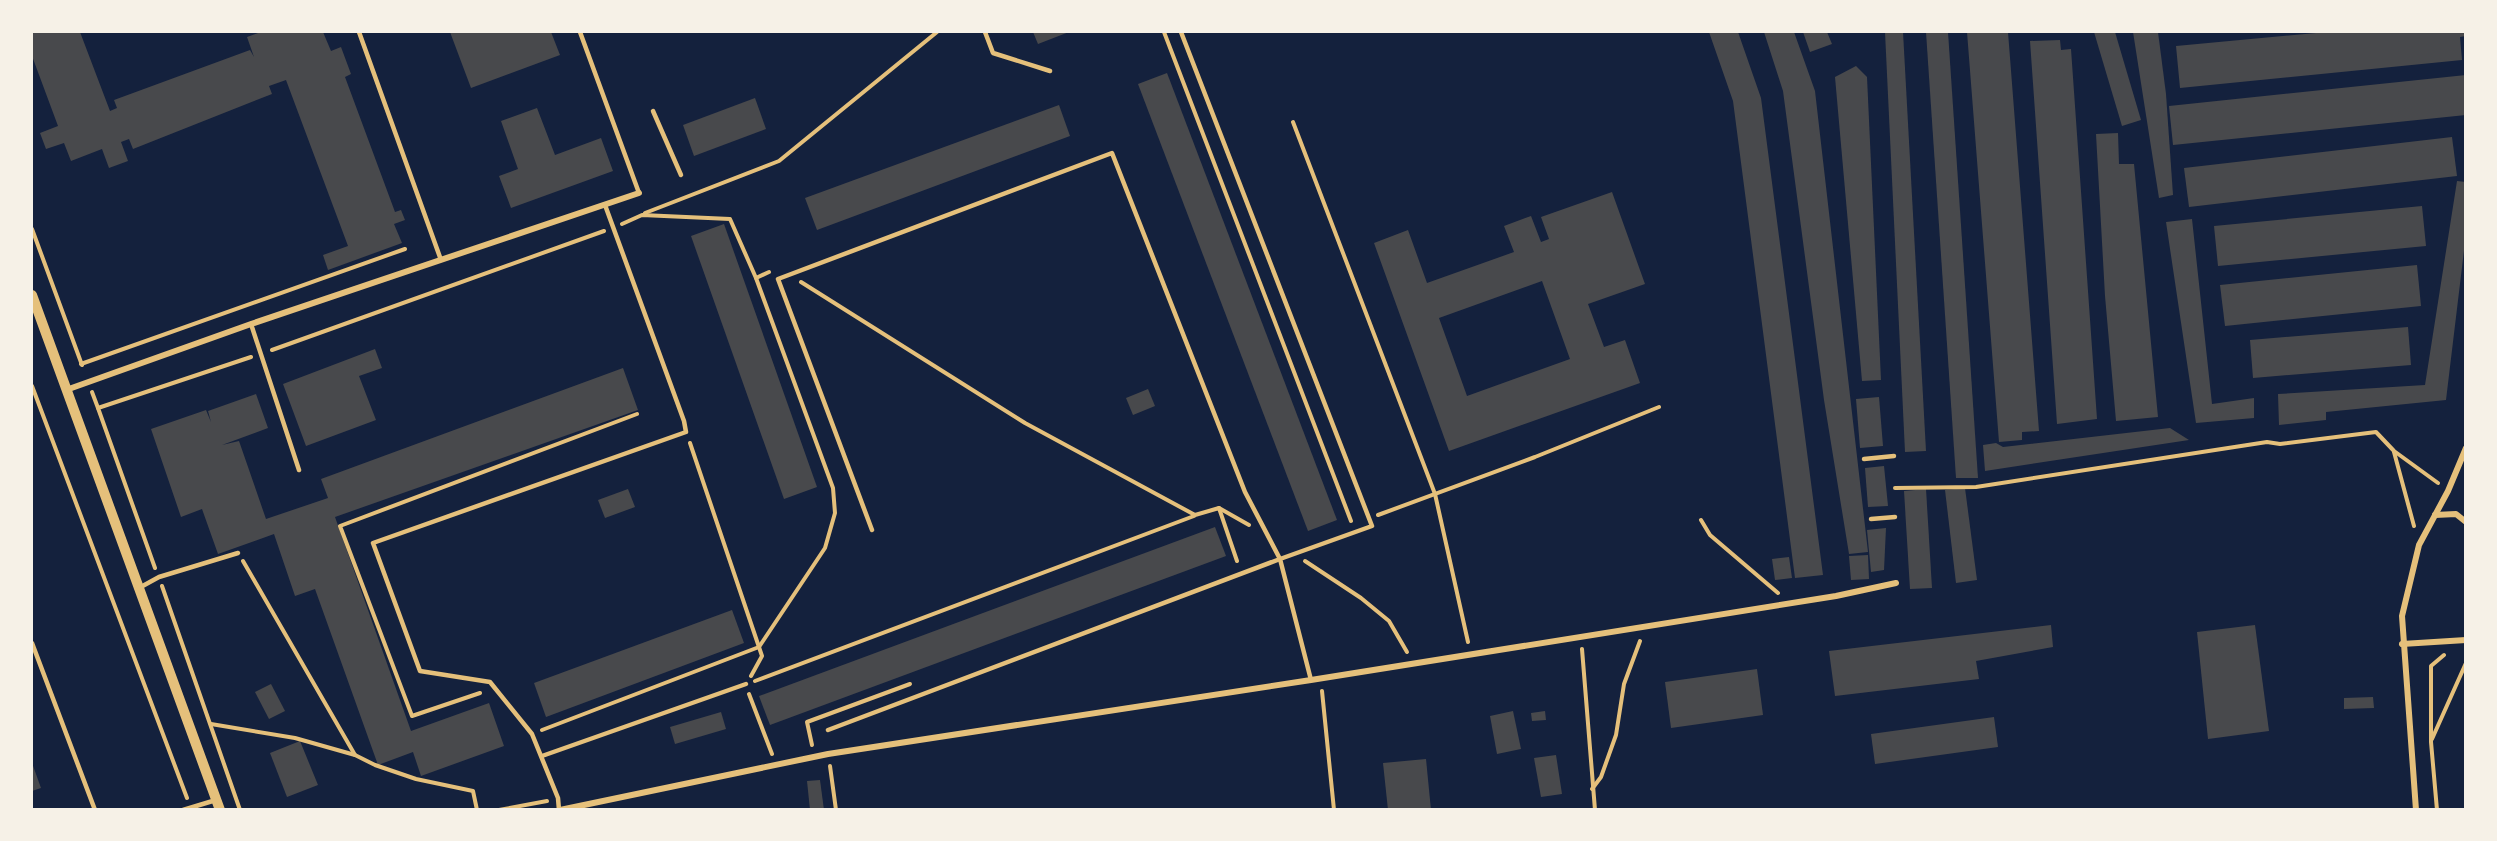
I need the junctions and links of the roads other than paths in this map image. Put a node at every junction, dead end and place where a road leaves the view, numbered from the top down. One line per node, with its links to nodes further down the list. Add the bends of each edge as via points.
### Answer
1 (359, 32): 10 (lane)
2 (580, 32): 8 (lane)
3 (985, 32): 5 (lane, via 993,53)
4 (1181, 32): 24 (lane, via 1372,526)
5 (1050, 71)
6 (653, 111): 7 (lane)
7 (681, 175)
8 (639, 193): 9 (street)
9 (605, 205): 10 (street); 33 (lane, via 686,432 374,543 420,671 490,682 532,734)
10 (441, 260): 12 (street)
11 (32, 295): 13 (street)
12 (251, 324): 13 (street); 17 (lane)
13 (66, 390): 26 (street)
14 (2466, 448): 18 (street)
15 (1894, 456): 16 (lane)
16 (1864, 459)
17 (299, 470)
18 (2435, 515): 21 (street, via 2456,514); 29 (street, via 2419,545 2402,616)
19 (1895, 517): 20 (lane)
20 (1871, 519)
21 (2466, 522)
22 (872, 530): 24 (lane, via 778,279 1112,153 1245,492)
23 (238, 553): 26 (lane, via 159,577)
24 (1280, 559): 30 (lane); 32 (lane)
25 (1896, 583): 30 (street, via 1836,596)
26 (139, 589): 34 (street)
27 (2466, 640): 29 (street)
28 (32, 643): 35 (lane)
29 (2402, 644): 38 (street)
30 (1311, 680): 37 (street, via 828,754)
31 (746, 684): 33 (lane)
32 (828, 730)
33 (542, 756): 37 (lane)
34 (218, 805): 36 (lane)
35 (95, 810)
36 (183, 810)
37 (559, 810)
38 (2416, 810)

